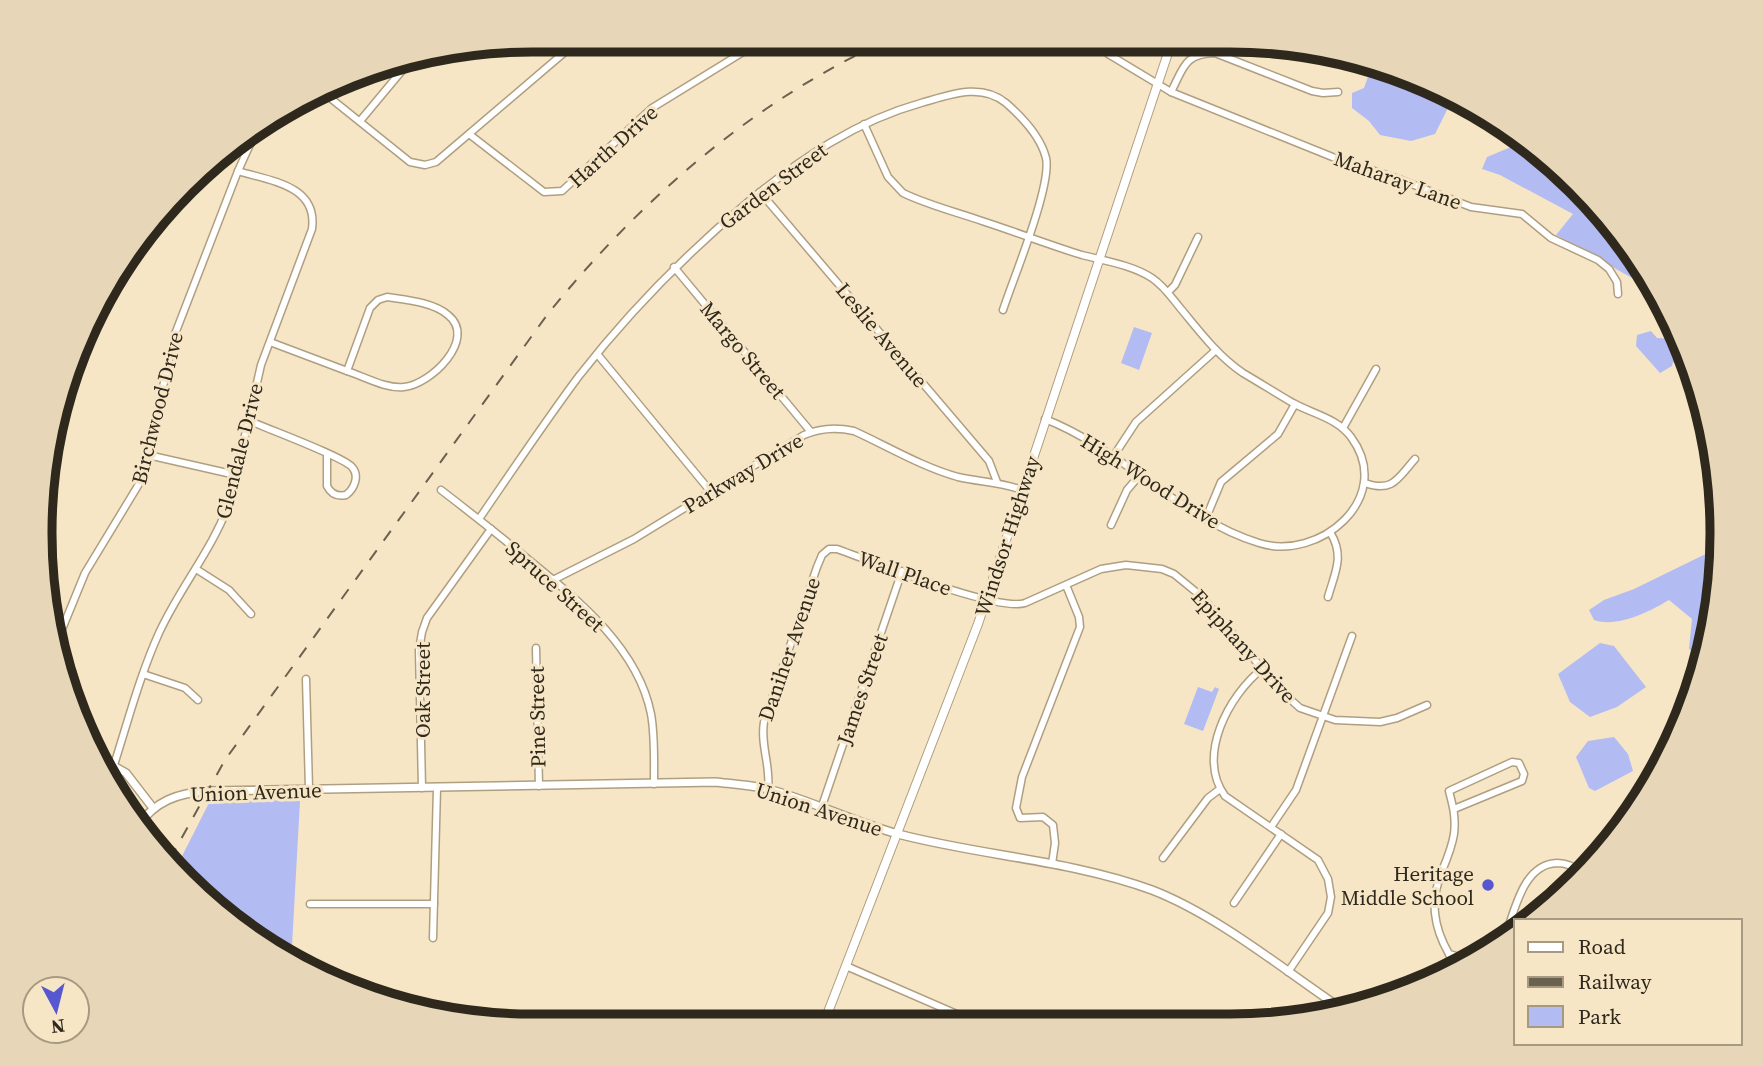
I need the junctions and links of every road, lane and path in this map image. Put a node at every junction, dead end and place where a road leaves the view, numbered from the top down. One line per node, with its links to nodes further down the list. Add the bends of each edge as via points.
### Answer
1 (565, 52): 12 (street)
2 (743, 52): 12 (street, Harth Drive, via 652,108 562,191 544,192)
3 (1168, 52): 6 (main road, Windsor Highway)
4 (1108, 54): 6 (street, Maharay Lane)
5 (403, 71): 10 (street)
6 (1156, 84): 7 (street, Maharay Lane); 18 (main road, Windsor Highway)
7 (1171, 92): 8 (street, via 1189,60 1215,53 1312,91); 21 (street, Maharay Lane, via 1471,207 1522,214 1551,238 1609,269 1618,282)
8 (1338, 92)
9 (330, 98): 10 (street)
10 (363, 124): 12 (street, via 410,162 425,165 436,162)
11 (864, 124): 15 (street, Garden Street, via 810,155); 16 (street, via 888,177 903,193); 16 (street, Garden Street, via 897,109 960,92 985,92 1003,100 1039,141 1046,158 1045,185)
12 (469, 134)
13 (250, 145): 14 (street, Birchwood Drive)
14 (238, 171): 23 (street, Glendale Drive, via 297,192 314,216); 34 (street, Birchwood Drive, via 175,334)
15 (760, 192): 19 (street, Garden Street); 39 (street, Leslie Avenue, via 989,461)
16 (1028, 236): 18 (street); 22 (street, Garden Street)
17 (1198, 237): 20 (street)
18 (1098, 259): 20 (street, via 1152,278); 29 (main road, Windsor Highway)
19 (674, 267): 25 (street, Garden Street); 32 (street, Margo Street)
20 (1168, 292): 24 (street)
21 (1618, 294)
22 (1003, 310)
23 (270, 342): 27 (street); 30 (street, Glendale Drive)
24 (1216, 350): 28 (street, via 1234,367); 35 (street, via 1136,422)
25 (598, 355): 43 (street); 45 (street, Garden Street)
26 (1376, 369): 31 (street)
27 (348, 371): 27 (street, via 388,386 416,385 448,358 457,342 455,323 428,306 387,297 378,300 370,308)
28 (1295, 404): 31 (street); 44 (street, via 1278,434 1221,482)
29 (1045, 419): 35 (street, High Wood Drive); 42 (main road, Windsor Highway)
30 (248, 421): 33 (street); 37 (street, Glendale Drive)
31 (1343, 428): 40 (street, via 1360,454)
32 (811, 432): 39 (street, Parkway Drive, via 854,431 942,472); 43 (street, Parkway Drive)
33 (327, 454): 33 (street, via 354,470 355,481 346,495 340,497 327,486)
34 (148, 455): 37 (street); 57 (street, Birchwood Drive, via 139,488 85,573)
35 (1113, 457): 38 (street, High Wood Drive)
36 (1415, 459): 40 (street, via 1390,486)
37 (236, 475): 50 (street, Glendale Drive, via 224,519)
38 (1139, 475): 44 (street, High Wood Drive); 46 (street)
39 (997, 482): 42 (street, Parkway Drive)
40 (1365, 484): 48 (street, High Wood Drive, via 1353,511)
41 (441, 490): 45 (street, Spruce Street)
42 (1022, 490): 55 (main road, Windsor Highway)
43 (711, 492): 52 (street, Parkway Drive, via 634,539)
44 (1206, 518): 48 (street, High Wood Drive, via 1270,546 1309,541)
45 (479, 519): 47 (street, Spruce Street)
46 (1111, 525)
47 (491, 529): 52 (street, Spruce Street); 69 (street, Oak Street, via 427,618 422,632)
48 (1330, 532): 54 (street, via 1339,552)
49 (825, 551): 51 (street, Wall Place, via 837,549); 73 (street, Daniher Avenue, via 764,722)
50 (196, 569): 56 (street, via 229,590); 61 (street, Glendale Drive, via 158,634)
51 (902, 571): 55 (street, Wall Place); 74 (street, James Street)
52 (553, 580): 67 (street, Spruce Street, via 600,622 638,679 651,714)
53 (1066, 585): 55 (street, Epiphany Drive, via 1018,605); 60 (street, Epiphany Drive, via 1101,569 1126,565 1174,574 1201,596); 82 (street, via 1080,627 1027,759 1016,807 1020,818 1043,817 1053,825)
54 (1328, 597)
55 (985, 600): 79 (main road, Windsor Highway)
56 (251, 614)
57 (62, 628)
58 (1352, 636): 65 (street)
59 (536, 648): 68 (street, Pine Street)
60 (1262, 669): 65 (street, Epiphany Drive, via 1293,703); 72 (street, via 1236,695 1214,748)
61 (143, 674): 63 (street, via 185,688); 66 (street, Glendale Drive)
62 (306, 679): 71 (street)
63 (198, 700)
64 (1427, 705): 65 (street, Epiphany Drive, via 1380,722)
65 (1322, 717): 78 (street, via 1296,790)
66 (114, 765): 75 (street, via 134,781)
67 (654, 784): 68 (street, Union Avenue); 73 (street, Union Avenue, via 715,782)
68 (539, 786): 70 (street, Union Avenue)
69 (422, 788): 70 (street, Union Avenue); 71 (street, Union Avenue)
70 (437, 788): 86 (street)
71 (309, 789): 75 (street, Union Avenue, via 188,792)
72 (1220, 789): 78 (street); 81 (street, via 1208,798)
73 (768, 790): 74 (street, Union Avenue)
74 (822, 806): 79 (street, Union Avenue)
75 (153, 808): 77 (street, Union Avenue)
76 (1454, 809): 76 (street, via 1451,789 1519,763 1522,780); 91 (street, via 1454,837 1433,903 1440,938)
77 (145, 817)
78 (1271, 827): 80 (street)
79 (898, 834): 82 (street, Union Avenue); 94 (main road, Windsor Highway)
80 (1281, 834): 84 (street); 95 (street, via 1318,860 1331,886 1328,913)
81 (1163, 858)
82 (1052, 864): 95 (street, Union Avenue, via 1124,881 1167,897)
83 (1575, 868): 87 (street, via 1555,863 1538,868 1528,878)
84 (1234, 903)
85 (310, 904): 86 (street)
86 (434, 904): 90 (street)
87 (1514, 915): 88 (street); 89 (street)
88 (1515, 919)
89 (1511, 923)
90 (433, 937)
91 (1449, 954): 92 (street); 93 (street)
92 (1457, 956)
93 (1451, 959)
94 (846, 965): 97 (main road, Windsor Highway); 98 (street)
95 (1288, 972): 96 (street, Union Avenue)
96 (1332, 1002)
97 (827, 1014)
98 (957, 1014)

